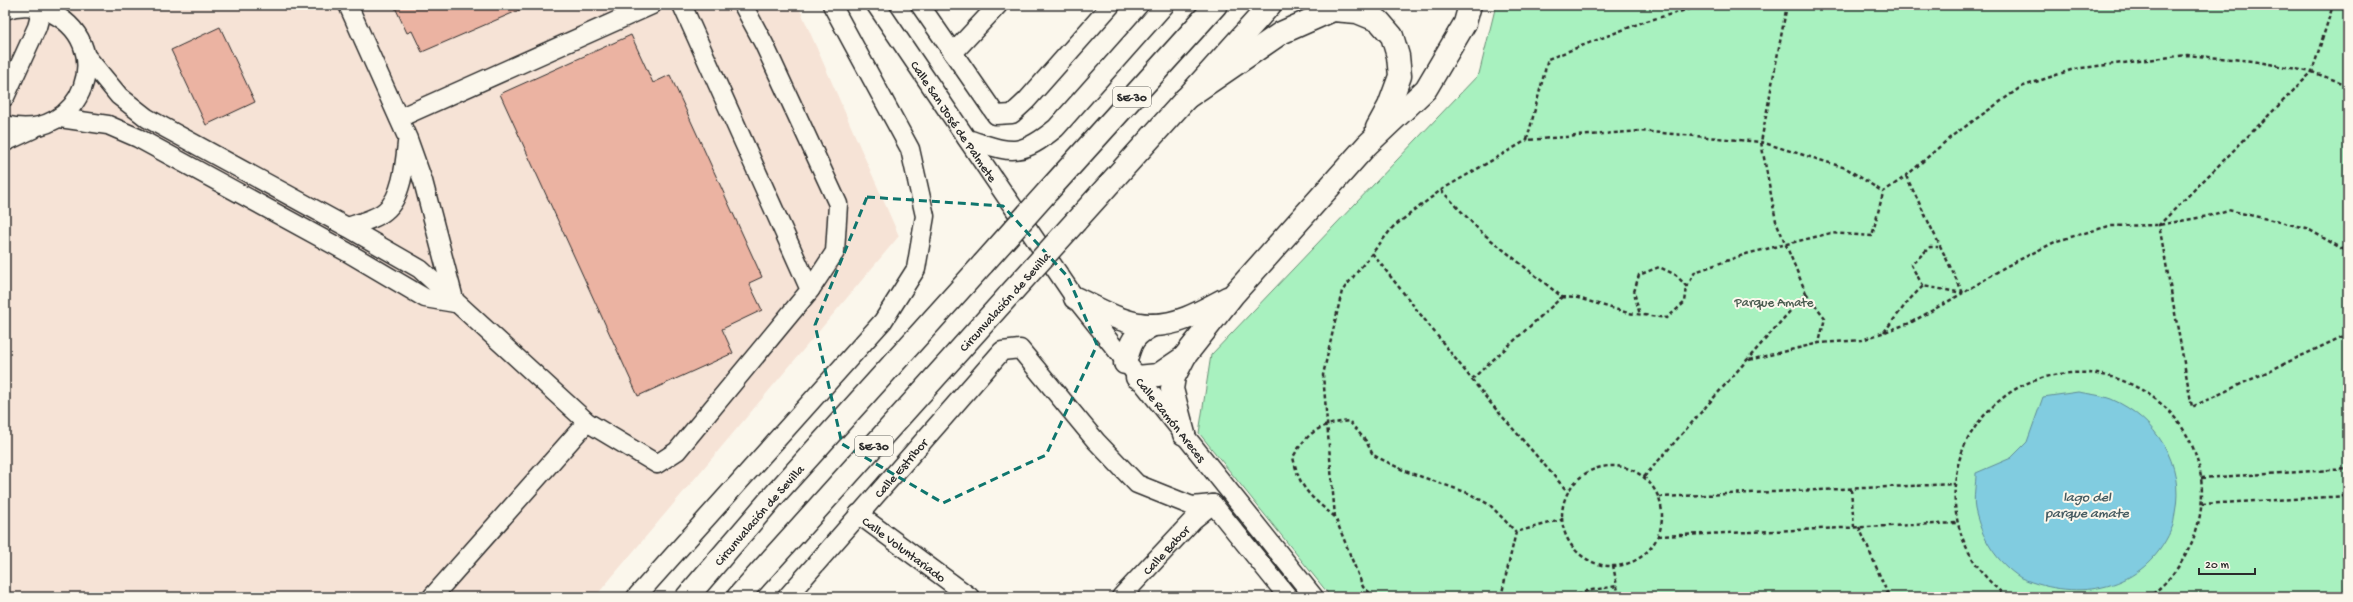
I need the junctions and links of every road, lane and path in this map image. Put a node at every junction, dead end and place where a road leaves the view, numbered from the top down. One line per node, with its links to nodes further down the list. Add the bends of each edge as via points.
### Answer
1 (67, 5): 20 (street)
2 (348, 5): 28 (street)
3 (652, 5): 28 (street)
4 (682, 5): 49 (street)
5 (743, 5): 49 (street, via 764,44 838,204 835,252)
6 (832, 5): 91 (street, via 910,149 925,216 916,268 883,321)
7 (876, 5): 32 (street, Calle San José de Palmete)
8 (920, 5): 21 (street)
9 (998, 5): 21 (street)
10 (1110, 5): 21 (street, via 1012,114 996,115)
11 (1165, 5): 32 (street, via 1056,128 1035,145 1011,152)
12 (1216, 5): 76 (highway, Circunvalación de Sevilla / SE-30, bridge)
13 (1270, 5): 26 (highway, Circunvalación de Sevilla / SE-30)
14 (1470, 5): 36 (highway, via 1465,23 1426,88)
15 (1704, 5): 33 (path, via 1642,22 1548,59)
16 (1787, 5): 35 (path)
17 (2333, 5): 23 (path)
18 (43, 7): 19 (street); 20 (street, via 69,24); 25 (street, via 37,27)
19 (9, 8)
20 (78, 36): 22 (street)
21 (953, 53)
22 (86, 56): 27 (street, via 87,73 82,90 73,106); 41 (street, via 119,96 147,118)
23 (2312, 72): 24 (path); 37 (path, via 2253,61 2187,55 2074,69 2021,87 1952,136); 40 (path)
24 (2348, 85)
25 (5, 97)
26 (1185, 99): 36 (highway, via 1281,33 1333,10 1357,12 1379,21 1392,36 1400,76 1389,106); 94 (highway, Circunvalación de Sevilla / SE-30, bridge)
27 (60, 118): 30 (street); 55 (street, via 108,125 138,138 347,252 425,298)
28 (399, 118): 31 (street)
29 (5, 125): 30 (street)
30 (37, 127): 34 (street)
31 (408, 139): 41 (street, via 405,168 399,190 386,211); 55 (street, via 423,181)
32 (967, 139): 42 (street, Calle San José de Palmete)
33 (1527, 140): 35 (path, via 1640,131); 38 (path)
34 (5, 142)
35 (1761, 142): 39 (path, via 1846,168); 43 (path, via 1776,220)
36 (1367, 146): 52 (highway)
37 (1906, 176): 39 (path); 51 (path)
38 (1441, 190): 46 (path, via 1393,227); 53 (path, via 1480,231)
39 (1883, 192): 43 (path, via 1872,236 1831,233)
40 (2159, 225): 45 (path, via 2228,210 2306,228); 51 (path, via 2109,226 2057,241 2005,268); 59 (path, via 2192,407)
41 (347, 227): 55 (street, via 420,269)
42 (1034, 237): 54 (street, Calle Ramón Areces)
43 (1786, 244): 48 (path, via 1746,254 1695,272); 50 (path)
44 (1938, 247): 47 (path, via 1930,247 1911,265)
45 (2348, 252)
46 (1372, 253): 64 (path); 66 (path, via 1342,291 1323,375)
47 (1923, 286): 51 (path); 58 (path)
48 (1687, 287): 56 (path, via 1685,302 1667,318); 56 (path, via 1676,275 1659,267 1639,275 1634,292)
49 (810, 290): 65 (street, via 677,451 657,464)
50 (1806, 293): 60 (path, via 1825,318); 62 (path)
51 (1963, 294): 58 (path, via 1910,323)
52 (1233, 295): 57 (highway, via 1190,317); 61 (highway)
53 (1562, 297): 56 (path, via 1578,298); 64 (path)
54 (1075, 298): 57 (highway, via 1122,319); 63 (street, Calle Ramón Areces)
55 (455, 304): 65 (street)
56 (1640, 315)
57 (1153, 325): 63 (highway, via 1138,333 1130,344)
58 (1884, 332): 60 (path, via 1862,340)
59 (2348, 334)
60 (1819, 343): 62 (path)
61 (1185, 356): 63 (highway, via 1158,375); 67 (highway, via 1174,377 1172,389)
62 (1749, 360): 69 (path)
63 (1131, 370): 67 (street, Calle Ramón Areces)
64 (1472, 379): 73 (path)
65 (587, 422): 90 (street)
66 (1328, 423): 80 (path); 80 (path, via 1304,440 1293,457 1298,478 1312,498); 85 (path, via 1349,421 1366,441 1373,455 1405,471 1468,493 1490,505)
67 (1184, 434): 98 (street, Calle Ramón Areces)
68 (2348, 469): 70 (path)
69 (1644, 477): 73 (path, via 1631,469 1617,465 1602,466 1576,479); 75 (path)
70 (2201, 478): 71 (path, via 2194,452 2183,430 2168,411 2150,395 2129,383 2106,375 2082,372 2057,374 2034,380 2012,391 1993,406 1977,424 1965,445 1957,468); 78 (path)
71 (1955, 484): 72 (path); 82 (path)
72 (1851, 489): 75 (path); 83 (path)
73 (1567, 491): 81 (path, via 1562,505)
74 (2348, 496): 78 (path)
75 (1659, 497): 86 (path, via 1662,523)
76 (771, 499): 92 (highway); 93 (highway, Circunvalación de Sevilla / SE-30)
77 (1213, 504): 79 (street, Calle Estribor, via 1192,506 1137,484 1096,441 1020,349 1002,352); 96 (street, Calle Babor, via 1193,520); 97 (street)
78 (2202, 504): 105 (path, via 2192,546 2180,568)
79 (858, 514): 89 (street, Calle Estribor); 95 (street, Calle Voluntariado)
80 (1335, 517): 99 (path, via 1363,587)
81 (1561, 520): 85 (path); 87 (path, via 1564,532 1577,552 1598,564)
82 (1958, 523): 84 (path); 104 (path, via 1962,540 1973,561 1988,581)
83 (1854, 527): 84 (path); 86 (path)
84 (1859, 527): 103 (path)
85 (1516, 532): 100 (path)
86 (1658, 536): 87 (path, via 1643,555 1633,561)
87 (1613, 565): 88 (path)
88 (1617, 586): 101 (path, via 1586,591); 102 (path)
89 (791, 596)
90 (432, 597)
91 (636, 597)
92 (679, 597)
93 (686, 597)
94 (738, 597)
95 (970, 597)
96 (1121, 597)
97 (1288, 597)
98 (1314, 597)
99 (1375, 597)
100 (1501, 597)
101 (1571, 597)
102 (1619, 597)
103 (1889, 597)
104 (2007, 597)
105 (2150, 597)

